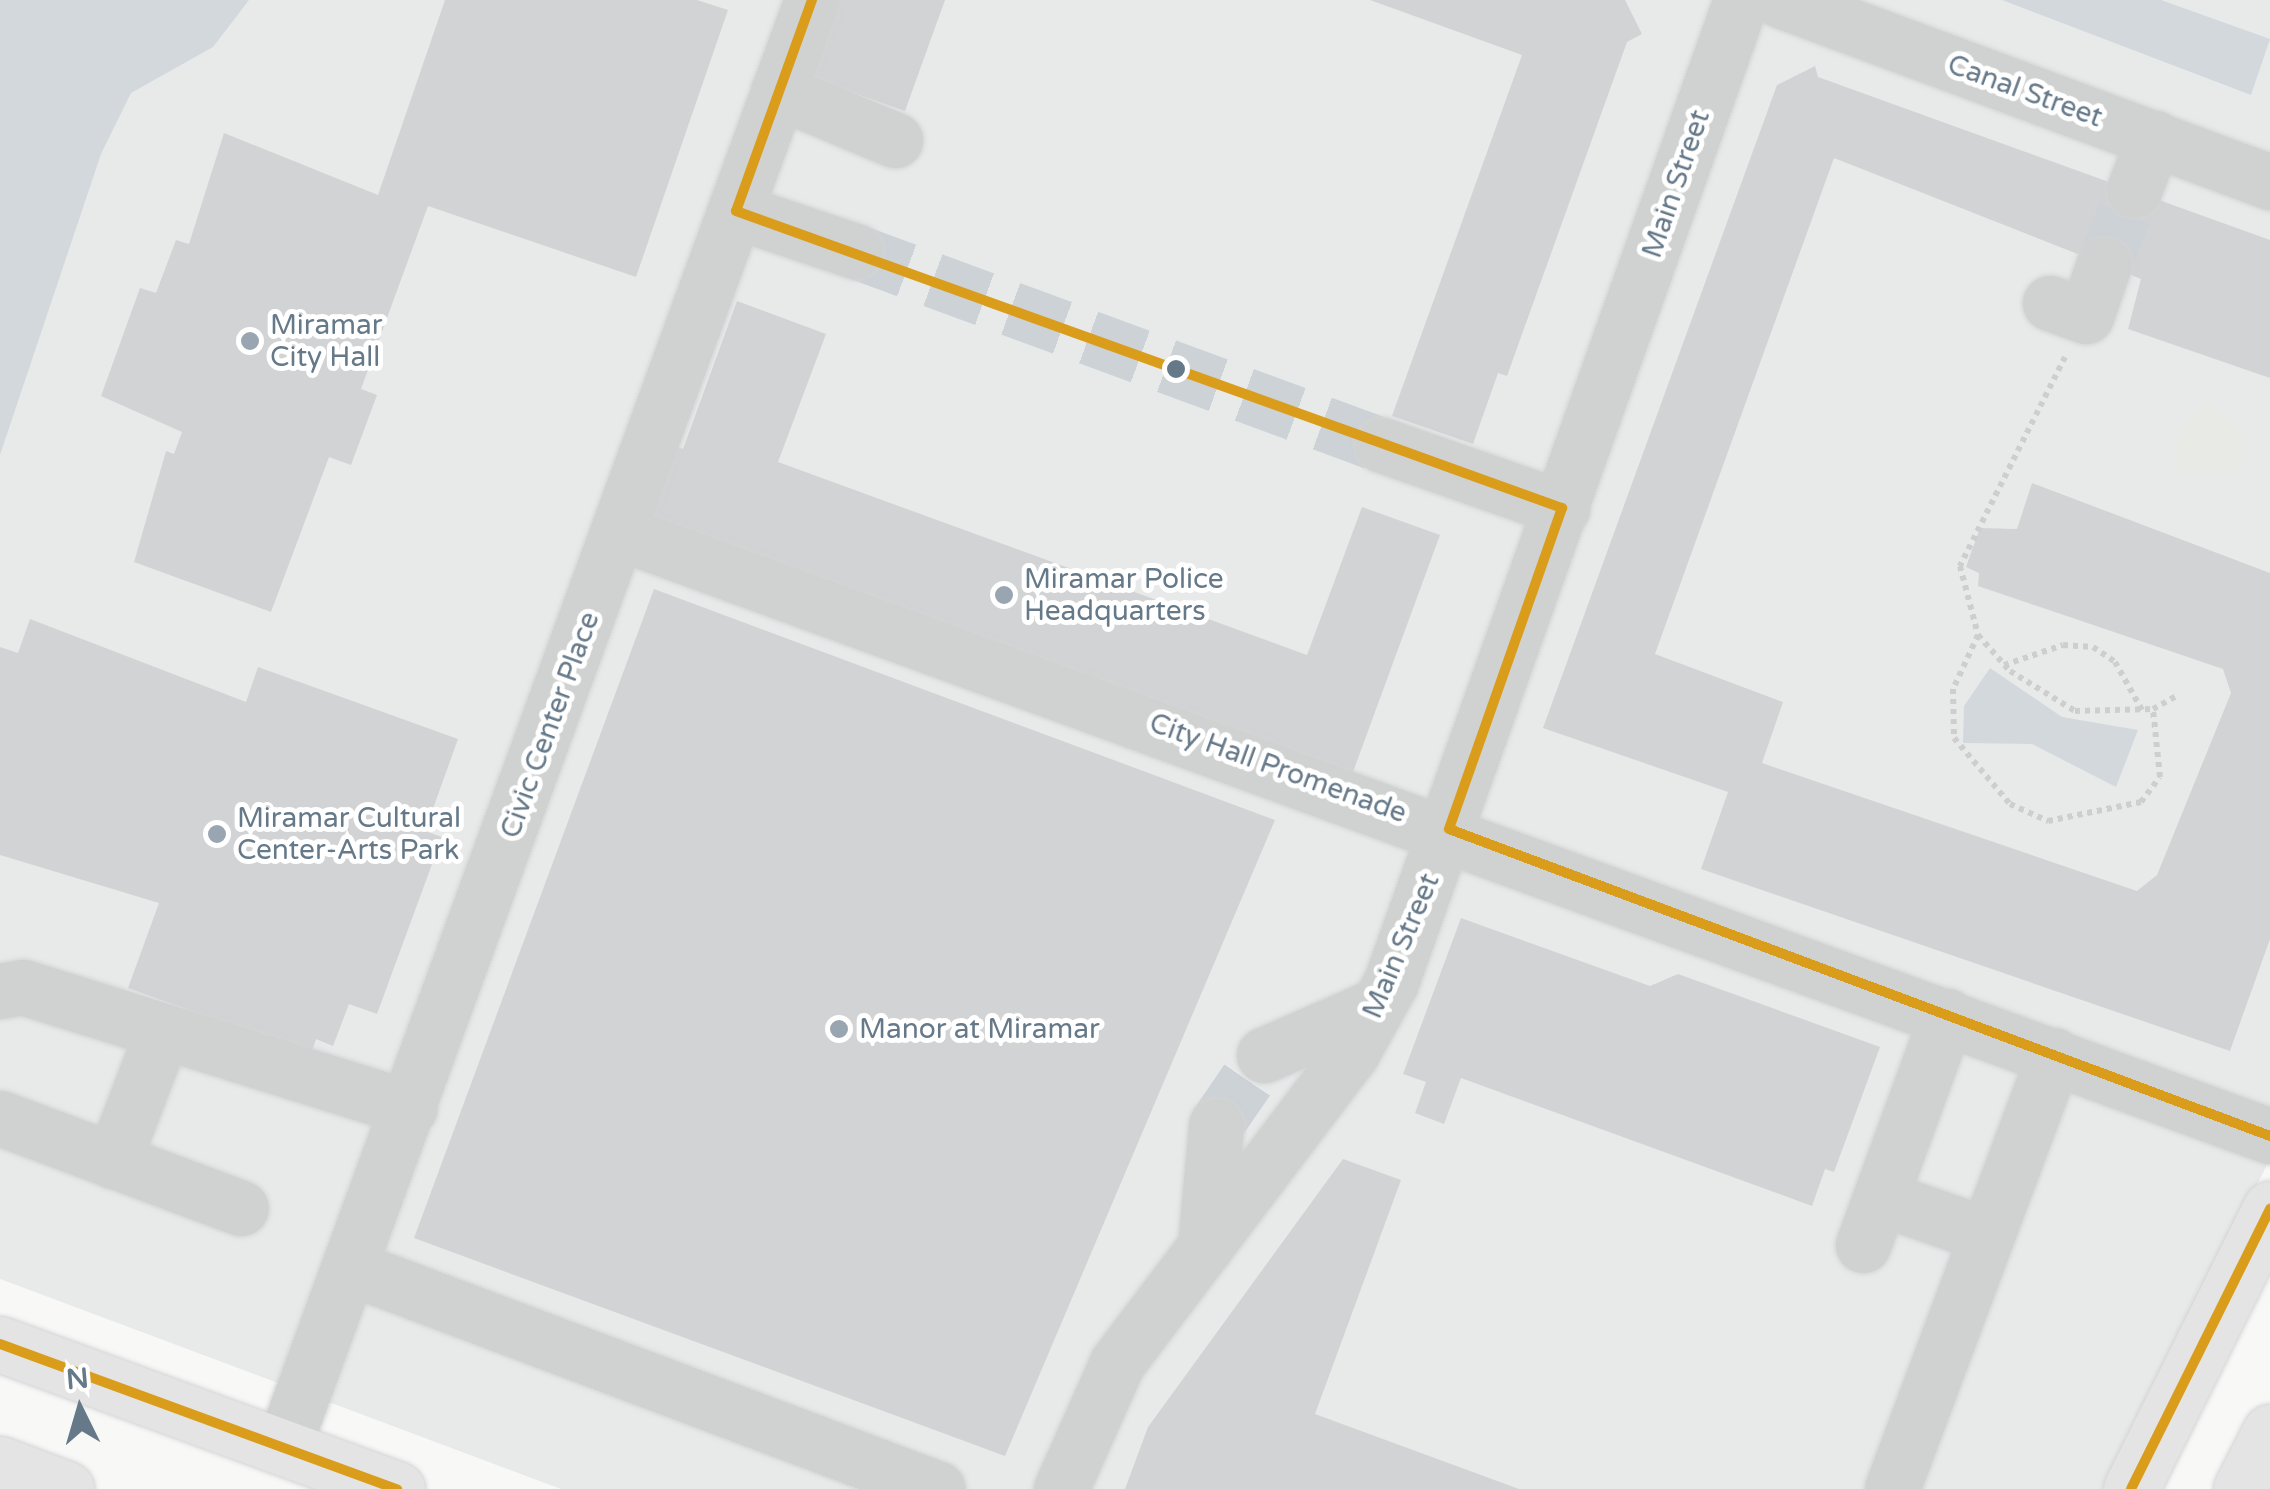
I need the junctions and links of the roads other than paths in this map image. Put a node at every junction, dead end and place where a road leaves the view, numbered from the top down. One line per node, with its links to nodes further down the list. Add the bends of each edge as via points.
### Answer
1 (812, 0): 4 (street, Civic Center Place)
2 (1741, 0): 14 (street, Main Street)
3 (1780, 0): 5 (street, Canal Street)
4 (778, 91): 6 (street); 9 (street, Civic Center Place)
5 (2154, 138): 7 (street, Canal Street); 8 (street)
6 (895, 140)
7 (2270, 182)
8 (2134, 190)
9 (736, 210): 10 (street); 15 (street, Civic Center Place)
10 (855, 251)
11 (2104, 264): 12 (street)
12 (2068, 309)
13 (1382, 445): 14 (street)
14 (1562, 508): 16 (street, Main Street)
15 (621, 533): 16 (street, City Hall Promenade); 23 (street, Civic Center Place)
16 (1449, 829): 18 (street, Main Street); 19 (street, City Hall Promenade)
17 (0, 992): 20 (street, via 23,987)
18 (1378, 1005): 21 (street); 31 (street, Main Street)
19 (1947, 1016): 22 (street, City Hall Promenade); 30 (street, via 1872,1221)
20 (163, 1031): 23 (street); 27 (street)
21 (1264, 1055)
22 (2054, 1055): 26 (street, City Hall Promenade); 30 (street)
23 (409, 1108): 32 (street, Civic Center Place)
24 (0, 1118): 27 (street)
25 (1216, 1125): 31 (street)
26 (2270, 1136)
27 (113, 1161): 28 (street)
28 (240, 1208)
29 (2270, 1209): 42 (main road)
30 (1986, 1236): 41 (street)
31 (1205, 1247): 40 (street, Main Street, via 1117,1362)
32 (349, 1267): 35 (street, Civic Center Place); 39 (street)
33 (0, 1344): 35 (main road)
34 (2270, 1432): 43 (main road)
35 (283, 1448): 38 (main road)
36 (0, 1464): 37 (main road)
37 (66, 1489)
38 (397, 1489)
39 (938, 1489)
40 (1061, 1489)
41 (1892, 1489)
42 (2131, 1489)
43 (2241, 1489)

